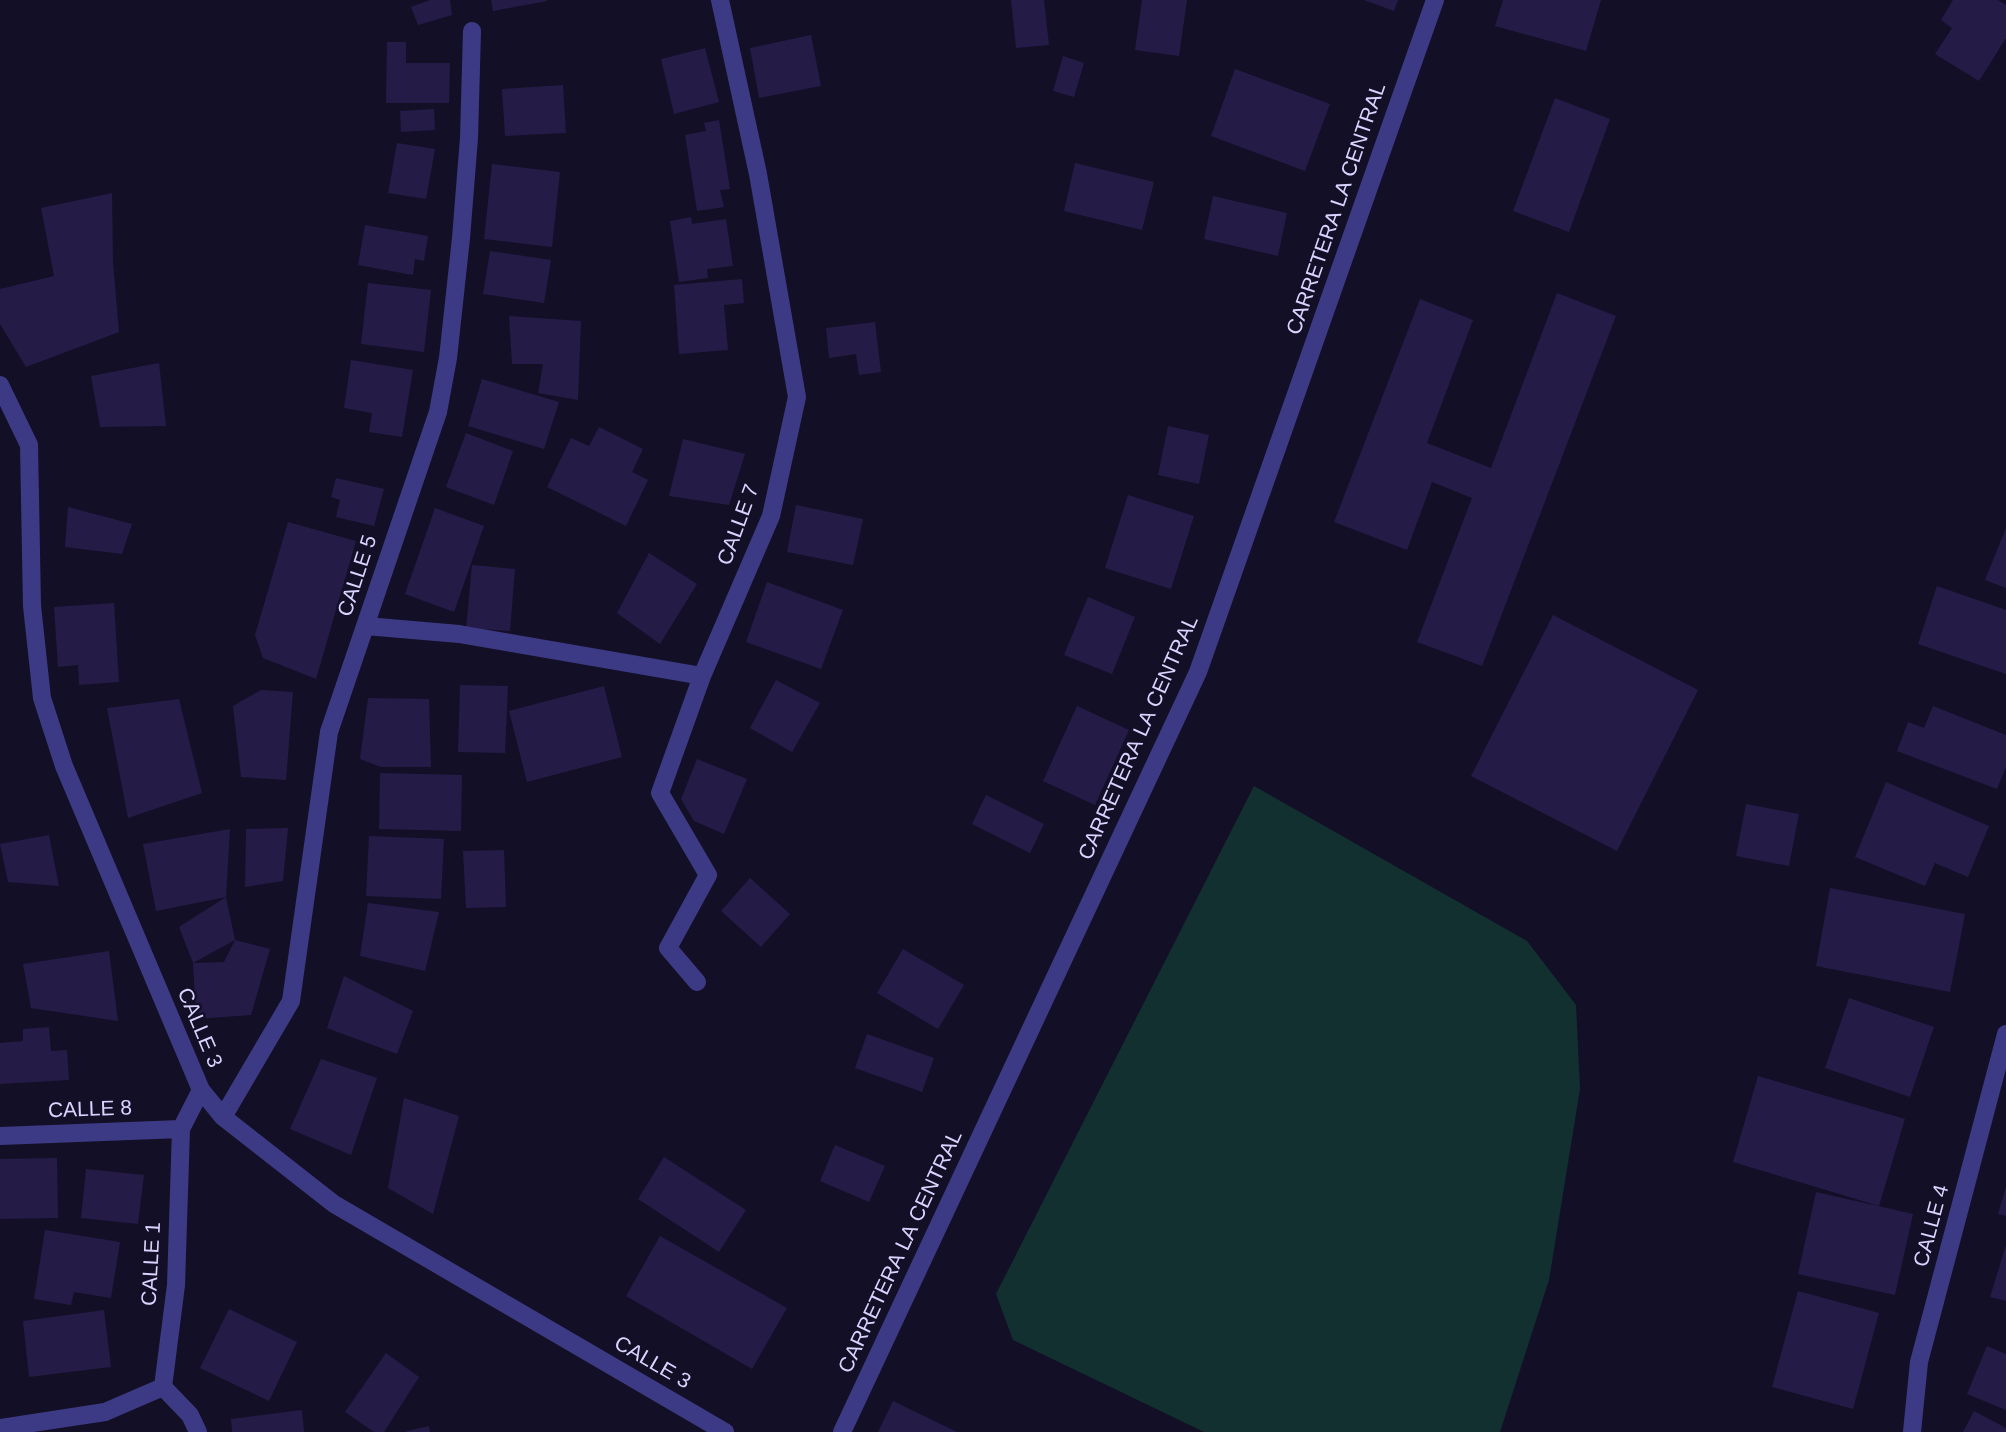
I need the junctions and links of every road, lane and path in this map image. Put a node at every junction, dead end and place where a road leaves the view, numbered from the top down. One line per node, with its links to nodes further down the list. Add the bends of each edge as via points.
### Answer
1 (720, 0): 6 (street, CALLE 7, via 758,174 797,397 771,516)
2 (1435, 0): 17 (street, CARRETERA LA CENTRAL, via 1198,672)
3 (472, 31): 5 (street, CALLE 5, via 469,138 448,359 438,412)
4 (0, 385): 9 (street, CALLE 3, via 29,445 32,606 42,698 64,766)
5 (366, 625): 6 (street, via 459,634); 10 (street, CALLE 5, via 329,732 291,1001)
6 (702, 676): 7 (street, CALLE 7, via 660,793 708,875 668,948)
7 (697, 982)
8 (2006, 1034): 18 (street, CALLE 4, via 1920,1362)
9 (201, 1090): 10 (street, CALLE 3); 11 (street, CALLE 1)
10 (223, 1117): 16 (street, CALLE 3, via 334,1204)
11 (181, 1129): 12 (street, CALLE 8); 13 (street, CALLE 1, via 176,1285)
12 (0, 1136)
13 (163, 1387): 14 (street, via 105,1412); 15 (street, via 190,1415)
14 (0, 1428)
15 (198, 1432)
16 (725, 1432)
17 (842, 1432)
18 (1912, 1432)

